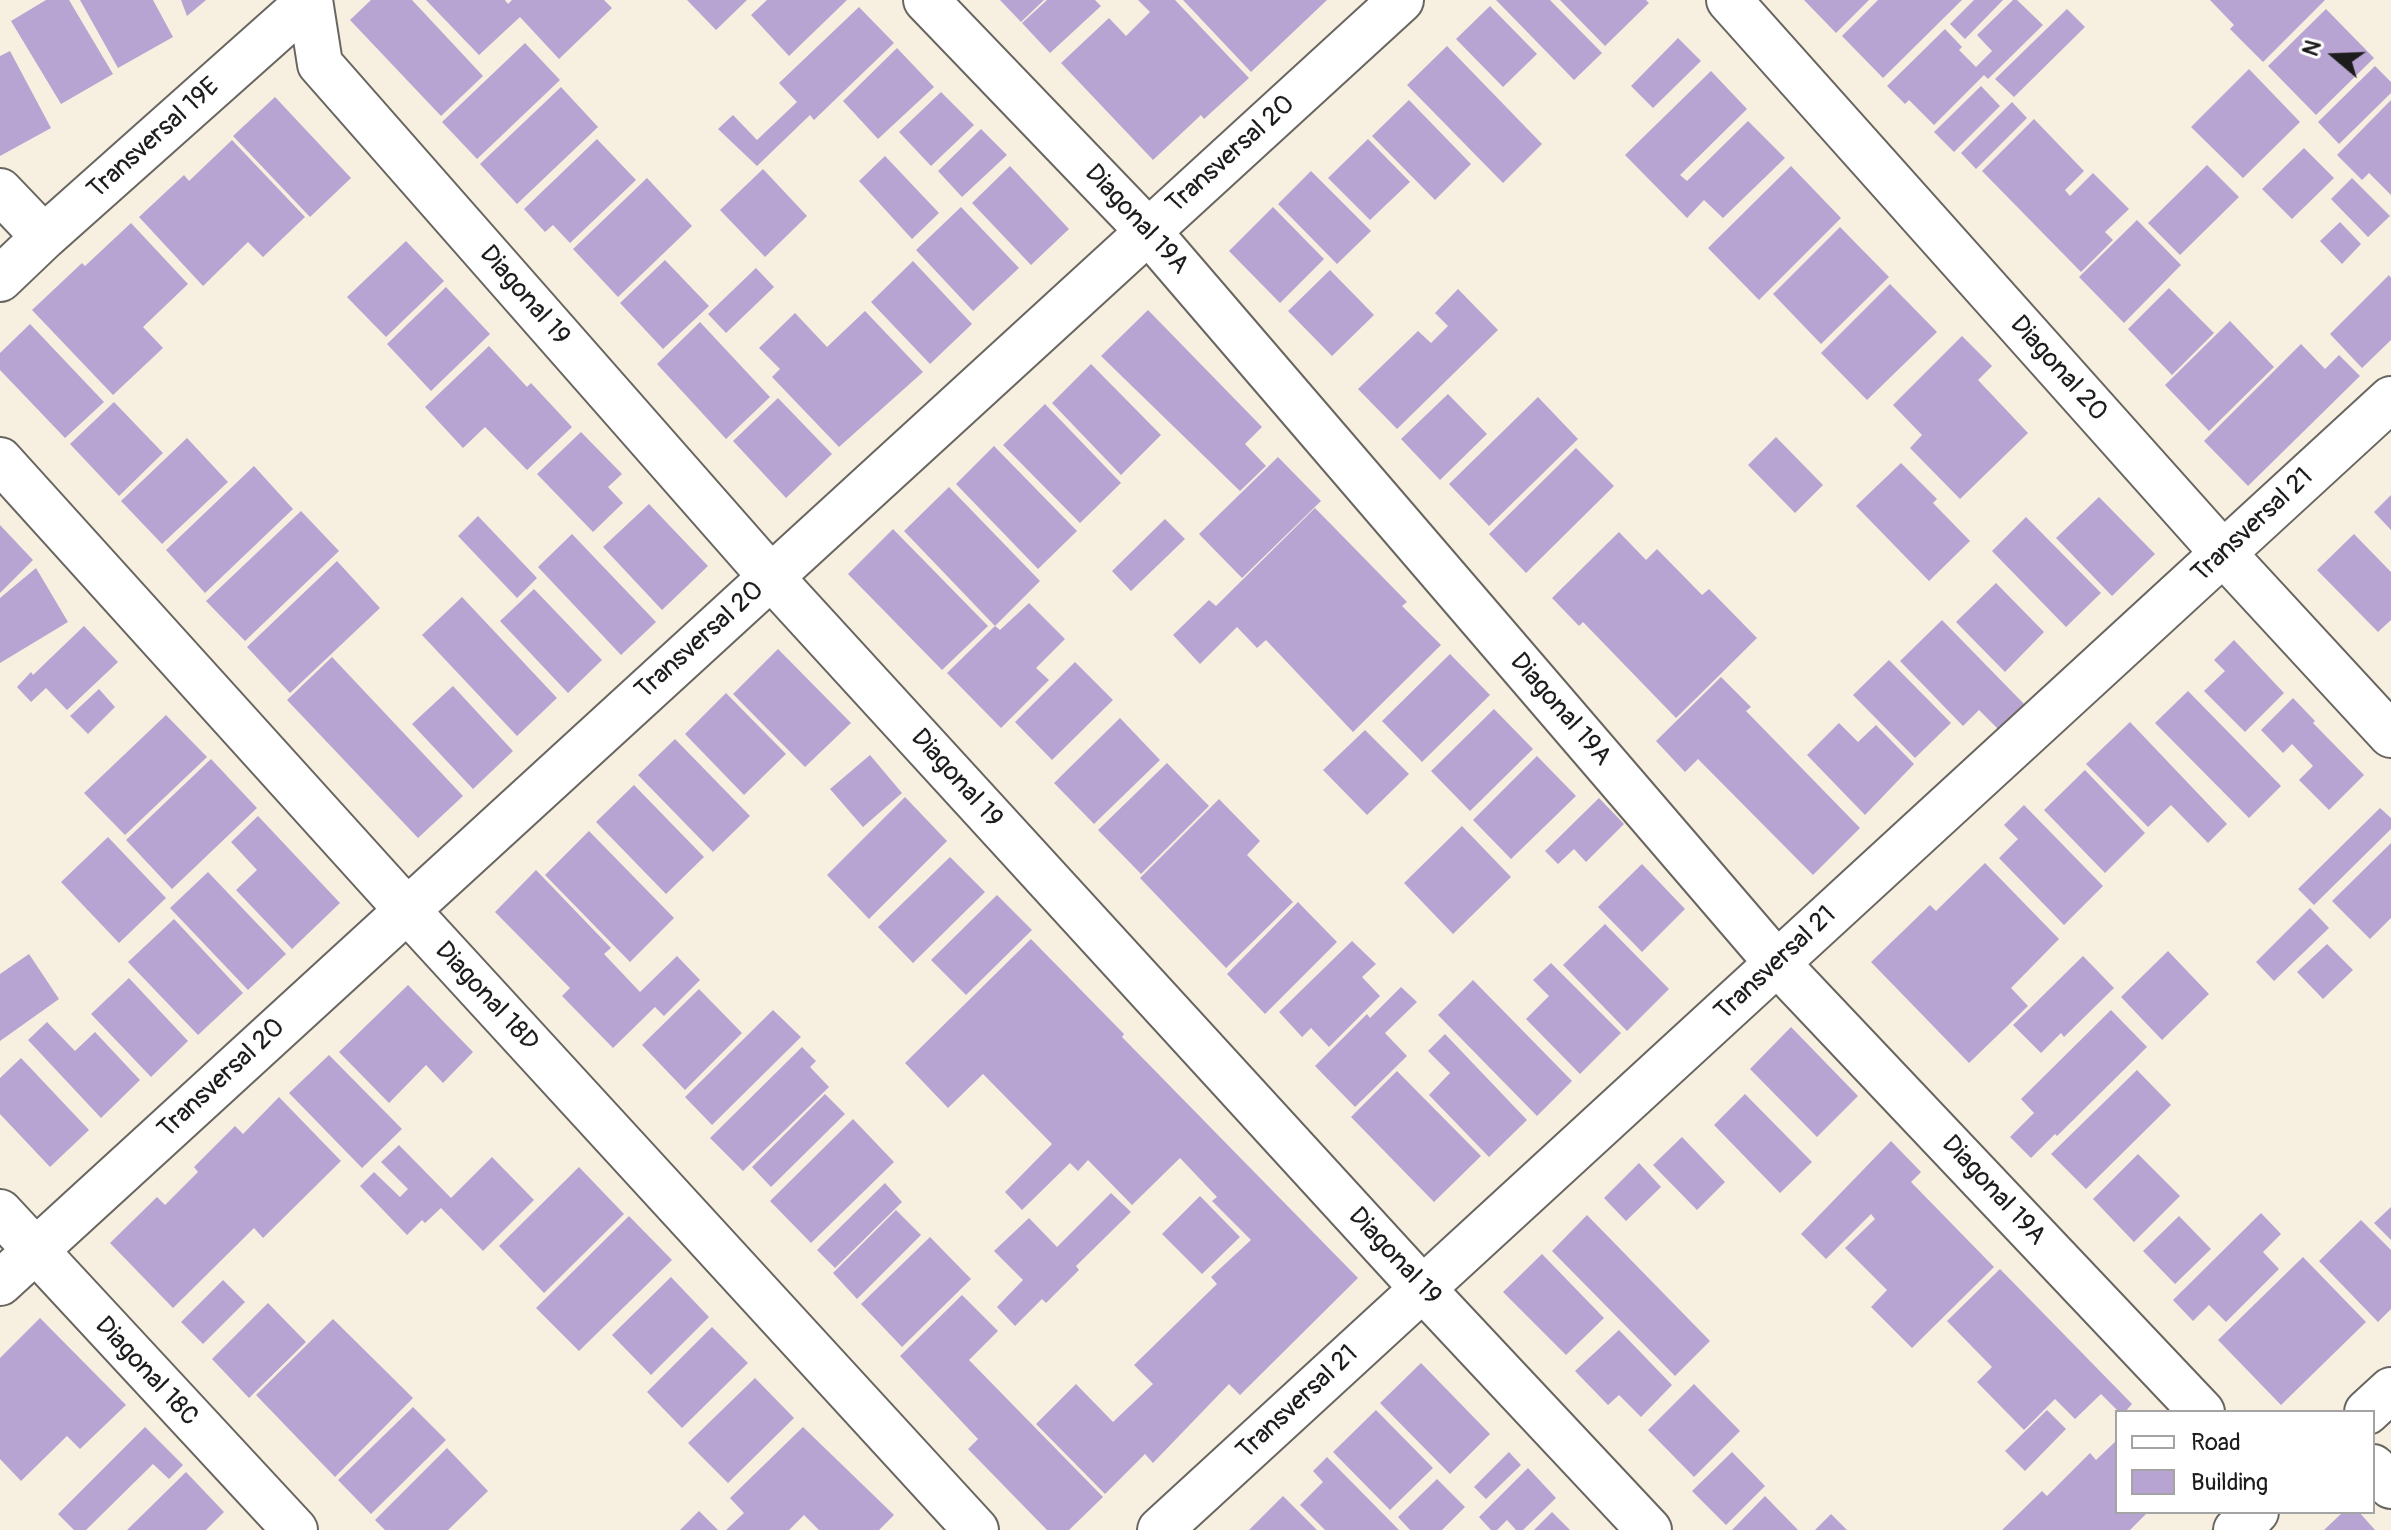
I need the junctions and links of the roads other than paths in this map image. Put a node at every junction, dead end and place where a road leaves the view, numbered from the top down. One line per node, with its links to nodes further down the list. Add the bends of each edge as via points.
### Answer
1 (310, 0): 7 (street, Transversal 19E); 12 (street, Diagonal 19, via 320,64)
2 (926, 0): 6 (street, Diagonal 19A)
3 (1401, 0): 6 (street, Transversal 20)
4 (1729, 0): 11 (street, Diagonal 20)
5 (0, 191): 7 (street)
6 (1148, 231): 12 (street, Transversal 20); 15 (street, Diagonal 19A)
7 (44, 237): 8 (street, Transversal 19E)
8 (0, 279)
9 (2391, 399): 11 (street, Transversal 21)
10 (0, 460): 14 (street, Diagonal 18D)
11 (2223, 553): 13 (street, Diagonal 20); 15 (street, Transversal 21)
12 (771, 577): 14 (street, Transversal 20); 19 (street, Diagonal 19)
13 (2391, 735)
14 (407, 910): 17 (street, Transversal 20); 27 (street, Diagonal 18D)
15 (1777, 963): 19 (street, Transversal 21); 21 (street, Diagonal 19A)
16 (0, 1212): 17 (street, Diagonal 18C)
17 (34, 1252): 18 (street, Transversal 20); 26 (street, Diagonal 18C)
18 (0, 1283)
19 (1423, 1289): 28 (street, Transversal 21); 29 (street, Diagonal 19)
20 (2391, 1390): 22 (street)
21 (2200, 1410)
22 (2369, 1410)
23 (2375, 1469): 24 (street)
24 (2391, 1486)
25 (2254, 1514): 30 (street)
26 (295, 1530)
27 (976, 1530)
28 (1160, 1530)
29 (1649, 1530)
30 (2236, 1530)

